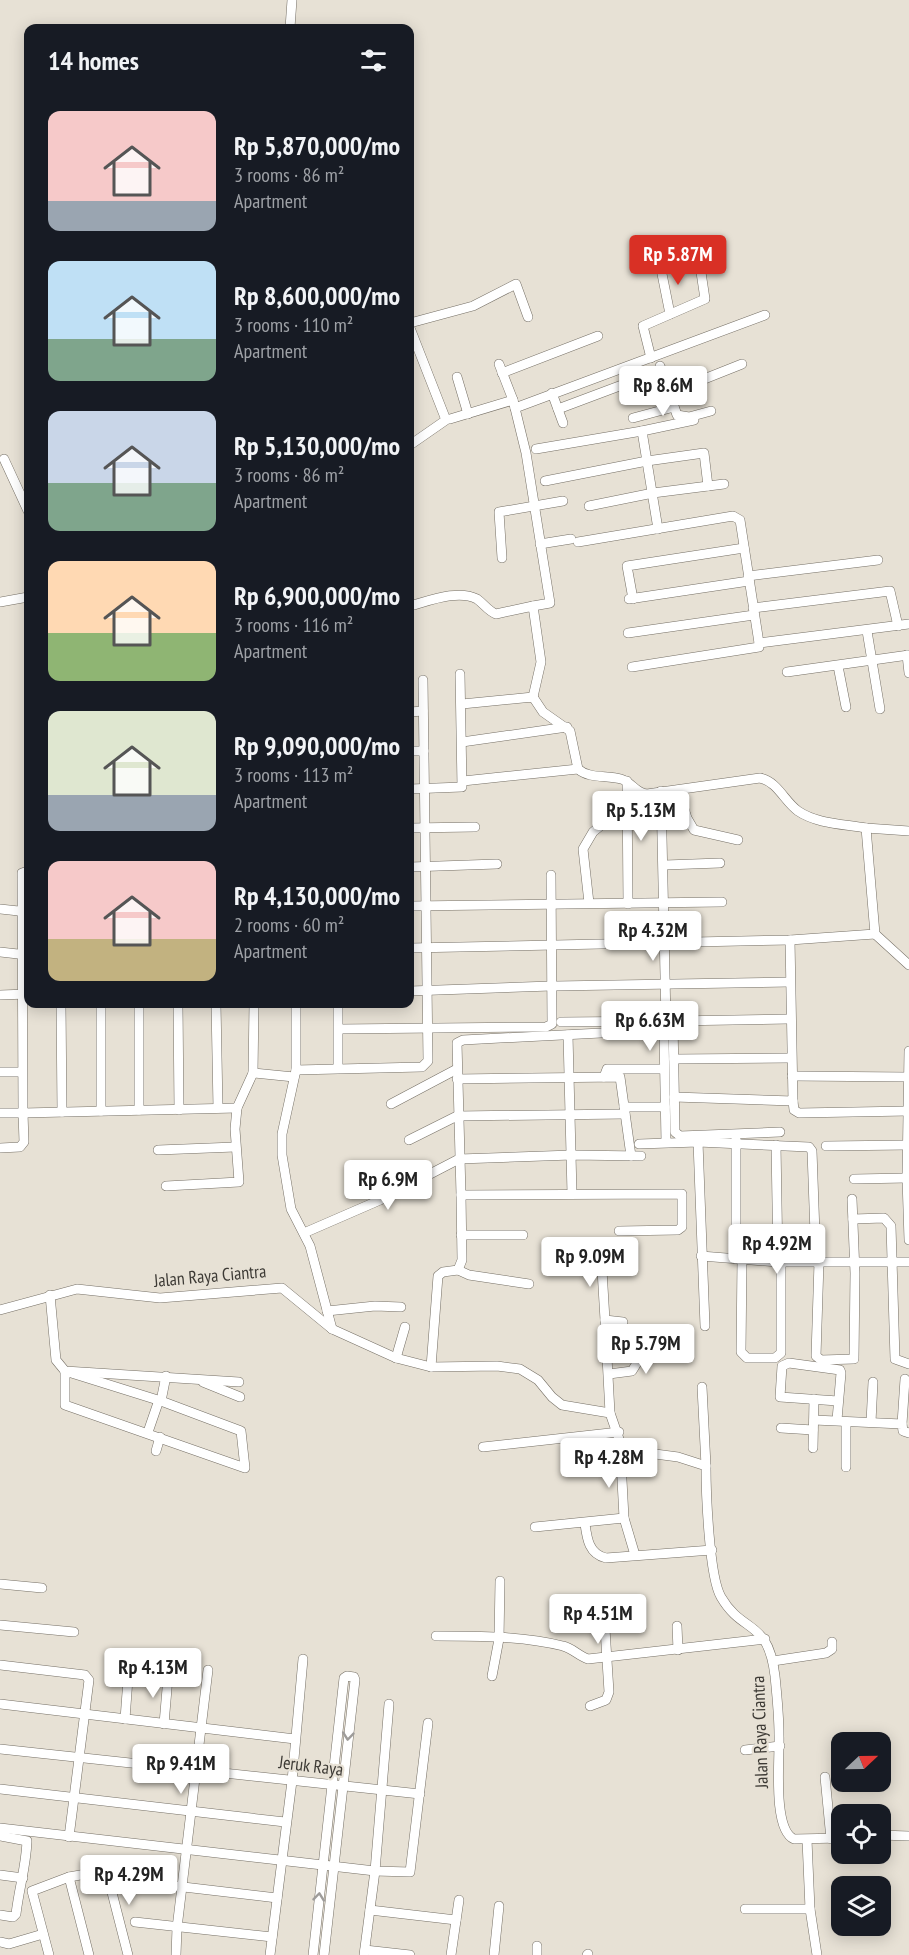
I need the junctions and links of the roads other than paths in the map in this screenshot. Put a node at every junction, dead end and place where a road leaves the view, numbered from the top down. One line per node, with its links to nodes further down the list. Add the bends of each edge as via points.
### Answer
1 (292, 0): 2 (street)
2 (290, 24)
3 (699, 259): 5 (street, via 705,299)
4 (660, 264): 5 (street)
5 (670, 314): 11 (street, via 643,326)
6 (765, 315): 11 (street)
7 (528, 317): 8 (street, via 516,284 473,306)
8 (414, 322)
9 (598, 336): 17 (street, via 501,368)
10 (414, 346): 27 (street, via 446,420)
11 (654, 357): 13 (street); 15 (street)
12 (742, 364): 16 (street)
13 (662, 370): 16 (street); 19 (street)
14 (457, 377): 21 (street)
15 (552, 393): 17 (street); 19 (street)
16 (669, 393): 18 (street)
17 (514, 404): 21 (street); 37 (street)
18 (674, 407): 20 (street, via 683,418); 22 (street)
19 (558, 409): 25 (street)
20 (711, 411)
21 (468, 414): 23 (street)
22 (633, 418)
23 (450, 419)
24 (694, 420): 26 (street)
25 (564, 423)
26 (642, 431): 28 (street); 30 (street)
27 (414, 442)
28 (536, 449)
29 (4, 459): 36 (street)
30 (647, 461): 31 (street); 33 (street, via 704,453); 34 (street)
31 (545, 482)
32 (724, 484): 33 (street)
33 (708, 486): 34 (street)
34 (653, 493): 38 (street); 39 (street)
35 (563, 501): 37 (street)
36 (24, 502)
37 (534, 506): 40 (street); 42 (street, via 499,512)
38 (589, 506)
39 (658, 529): 40 (street); 41 (street, via 733,516 740,520)
40 (540, 544): 48 (street, via 550,603)
41 (744, 548): 44 (street); 44 (street, via 627,566 630,599)
42 (502, 558)
43 (878, 560): 44 (street)
44 (748, 578): 49 (street)
45 (24, 598): 46 (street)
46 (0, 602)
47 (414, 605): 48 (street, via 464,596 476,599 496,614)
48 (533, 606): 63 (street, via 541,662)
49 (754, 611): 51 (street, via 890,591); 53 (street); 54 (street)
50 (909, 624): 51 (street)
51 (898, 626): 52 (street)
52 (867, 631): 54 (street); 56 (street)
53 (628, 633)
54 (759, 643): 58 (street, via 759,647)
55 (908, 655): 56 (street); 60 (street)
56 (871, 659): 57 (street); 66 (street)
57 (838, 666): 59 (street); 65 (street)
58 (632, 667)
59 (787, 672)
60 (909, 673)
61 (460, 674): 64 (street)
62 (423, 680): 68 (street)
63 (533, 698): 64 (street); 69 (street, via 545,713)
64 (462, 704): 70 (street)
65 (846, 707)
66 (880, 709)
67 (414, 711): 68 (street)
68 (423, 711): 72 (street)
69 (567, 727): 70 (street); 73 (street)
70 (462, 742): 74 (street)
71 (414, 751): 72 (street)
72 (424, 751): 77 (street)
73 (578, 769): 74 (street); 75 (street, via 585,774)
74 (463, 781): 77 (street, via 458,788)
75 (627, 781): 79 (street, via 641,793); 80 (street)
76 (414, 789): 77 (street)
77 (426, 789): 83 (street)
78 (678, 790): 79 (street); 84 (street, via 763,779 805,815); 86 (street, via 694,830)
79 (661, 791): 89 (street)
80 (627, 804): 96 (street, via 593,832 583,849); 98 (street)
81 (475, 827): 83 (street)
82 (414, 828): 83 (street)
83 (426, 828): 91 (street)
84 (866, 828): 85 (street); 104 (street)
85 (909, 831)
86 (738, 840)
87 (720, 863): 89 (street)
88 (496, 864): 91 (street)
89 (665, 865): 99 (street)
90 (414, 867): 91 (street)
91 (427, 867): 101 (street)
92 (24, 874): 94 (street)
93 (551, 875): 97 (street)
94 (24, 898)
95 (722, 902): 99 (street)
96 (589, 903): 97 (street); 98 (street)
97 (550, 904): 101 (street); 107 (street)
98 (628, 904): 99 (street)
99 (665, 904): 106 (street)
100 (414, 906): 101 (street)
101 (426, 906): 109 (street)
102 (0, 909): 103 (street)
103 (24, 912)
104 (874, 934): 105 (street); 112 (street)
105 (790, 940): 106 (street); 114 (street)
106 (666, 942): 107 (street); 113 (street)
107 (550, 945): 109 (street); 115 (street)
108 (414, 948): 109 (street)
109 (426, 948): 116 (street)
110 (0, 952): 111 (street)
111 (24, 955)
112 (909, 965)
113 (666, 982): 114 (street); 115 (street); 130 (street)
114 (790, 982): 129 (street)
115 (553, 986): 116 (street); 132 (street, via 550,1026)
116 (428, 990): 117 (street); 132 (street)
117 (414, 991)
118 (24, 994): 119 (street)
119 (0, 995)
120 (24, 1008): 140 (street)
121 (61, 1008): 159 (street)
122 (100, 1008): 157 (street)
123 (139, 1008): 154 (street)
124 (178, 1008): 155 (street)
125 (216, 1008): 152 (street)
126 (254, 1008): 141 (street)
127 (296, 1008): 142 (street)
128 (338, 1008): 133 (street)
129 (789, 1019): 130 (street); 136 (street)
130 (669, 1021): 131 (street); 137 (street)
131 (561, 1022)
132 (429, 1027): 133 (street); 138 (street, via 428,1061 423,1066)
133 (339, 1029): 138 (street)
134 (568, 1035): 137 (street, via 658,1029 664,1035); 143 (street, via 460,1040); 145 (street)
135 (909, 1051): 147 (street)
136 (791, 1059): 137 (street); 144 (street)
137 (669, 1063): 146 (street, via 607,1069); 148 (street); 151 (street)
138 (338, 1068): 142 (street)
139 (0, 1072): 140 (street)
140 (22, 1072): 161 (street)
141 (254, 1073): 142 (street); 153 (street)
142 (295, 1073): 187 (street, via 282,1134 282,1155 291,1209)
143 (457, 1074): 145 (street); 150 (street); 162 (street)
144 (792, 1076): 147 (street); 149 (street)
145 (569, 1077): 146 (street); 163 (street)
146 (604, 1077): 156 (street, via 621,1078)
147 (908, 1077): 158 (street)
148 (674, 1097): 149 (street); 167 (street, via 674,1131 678,1135)
149 (793, 1101): 158 (street, via 794,1110 799,1113)
150 (391, 1104)
151 (664, 1107): 156 (street); 168 (street)
152 (218, 1108): 153 (street); 155 (street)
153 (237, 1108): 174 (street)
154 (139, 1110): 155 (street); 157 (street)
155 (179, 1110)
156 (625, 1110): 163 (street); 177 (street, via 636,1156)
157 (101, 1111): 159 (street)
158 (908, 1111): 164 (street)
159 (62, 1112): 161 (street)
160 (0, 1113): 161 (street)
161 (23, 1113): 175 (street, via 24,1145)
162 (457, 1116): 163 (street); 166 (street); 178 (street)
163 (571, 1116): 177 (street)
164 (909, 1129): 172 (street)
165 (780, 1132): 167 (street)
166 (408, 1140)
167 (736, 1140): 169 (street); 171 (street); 193 (street)
168 (666, 1142): 169 (street); 170 (street)
169 (698, 1142): 192 (street)
170 (639, 1144)
171 (776, 1145): 194 (street); 195 (street, via 805,1146 812,1151)
172 (908, 1145): 173 (street); 179 (street)
173 (826, 1146)
174 (235, 1147): 176 (street); 181 (street, via 238,1184)
175 (0, 1148)
176 (158, 1150)
177 (572, 1155): 178 (street); 182 (street)
178 (459, 1160): 183 (street); 187 (street)
179 (907, 1178): 180 (street); 190 (street)
180 (854, 1179)
181 (166, 1186)
182 (572, 1194): 183 (street); 186 (street, via 682,1194 682,1227 678,1230)
183 (461, 1195): 188 (street)
184 (852, 1198): 185 (street)
185 (853, 1219): 196 (street); 197 (street, via 888,1220)
186 (619, 1231)
187 (304, 1233): 204 (street)
188 (461, 1235): 189 (street); 199 (street)
189 (523, 1235)
190 (909, 1240)
191 (601, 1253): 205 (street)
192 (701, 1256): 193 (street); 207 (street)
193 (739, 1259): 194 (street); 194 (street, via 741,1352 747,1358 775,1358 781,1353)
194 (779, 1262): 195 (street)
195 (817, 1262): 196 (street); 196 (street, via 816,1353 821,1360 855,1357)
196 (855, 1262): 197 (street)
197 (892, 1262): 198 (street); 212 (street, via 895,1359)
198 (909, 1262)
199 (458, 1270): 200 (street); 213 (street, via 438,1276)
200 (529, 1284)
201 (51, 1295): 203 (street, Jalan Raya Ciantra); 209 (street, Jalan Raya Ciantra, via 87,1290 160,1298 274,1287 294,1295); 214 (street, via 56,1360)
202 (401, 1306): 204 (street)
203 (0, 1310)
204 (327, 1311): 209 (street)
205 (605, 1320): 206 (street); 215 (street)
206 (623, 1322)
207 (705, 1326)
208 (405, 1327): 211 (street)
209 (332, 1329): 211 (street, Jalan Raya Ciantra)
210 (679, 1351): 215 (street, via 643,1353 632,1371)
211 (396, 1358): 213 (street, Jalan Raya Ciantra)
212 (909, 1364)
213 (431, 1367): 226 (street, Jalan Raya Ciantra, via 520,1369 538,1380 559,1403)
214 (65, 1371): 216 (street); 224 (street); 232 (street, via 64,1405)
215 (609, 1374): 226 (street)
216 (166, 1376): 217 (street); 224 (street)
217 (195, 1378): 219 (street); 222 (street)
218 (905, 1379): 229 (street)
219 (239, 1382)
220 (873, 1382): 228 (street)
221 (702, 1387): 239 (street, Jalan Raya Ciantra)
222 (240, 1397)
223 (814, 1399): 225 (street); 225 (street, via 779,1396 782,1366 789,1363 839,1368 842,1373); 230 (street)
224 (160, 1400): 232 (street); 234 (street, via 241,1431 245,1468)
225 (838, 1401): 227 (street)
226 (610, 1413): 235 (street)
227 (841, 1421): 228 (street); 230 (street); 240 (street)
228 (871, 1422): 229 (street)
229 (902, 1424): 233 (street, via 903,1431)
230 (814, 1425): 231 (street); 237 (street)
231 (781, 1428)
232 (148, 1432): 234 (street)
233 (909, 1433)
234 (160, 1437): 238 (street)
235 (620, 1437): 236 (street); 239 (street, via 640,1452); 241 (street)
236 (483, 1447)
237 (813, 1448)
238 (156, 1450)
239 (706, 1466): 244 (street, Jalan Raya Ciantra)
240 (846, 1467)
241 (624, 1518): 242 (street); 245 (street)
242 (585, 1524): 243 (street); 245 (street, via 587,1539 598,1556)
243 (535, 1527)
244 (712, 1550): 245 (street); 255 (street, Jalan Raya Ciantra, via 721,1598)
245 (635, 1555)
246 (500, 1581): 254 (street)
247 (0, 1584): 248 (street)
248 (42, 1588)
249 (604, 1612): 258 (street)
250 (0, 1625): 252 (street)
251 (677, 1626): 257 (street)
252 (74, 1632)
253 (436, 1636): 254 (street)
254 (499, 1639): 258 (street, via 565,1647 586,1659); 263 (street)
255 (765, 1639): 257 (street); 260 (street, Jalan Raya Ciantra)
256 (832, 1642): 260 (street, via 826,1653)
257 (678, 1650): 258 (street)
258 (607, 1658): 269 (street, via 608,1697)
259 (303, 1659): 275 (street)
260 (773, 1661): 276 (street, Jalan Raya Ciantra)
261 (0, 1665): 270 (street, via 86,1676 90,1683)
262 (208, 1670): 274 (street)
263 (492, 1676)
264 (168, 1677): 273 (street)
265 (128, 1679): 271 (street)
266 (347, 1703): 283 (street)
267 (0, 1704): 270 (street)
268 (389, 1704): 285 (street)
269 (590, 1706)
270 (84, 1714): 271 (street); 279 (street)
271 (125, 1719): 273 (street)
272 (428, 1723): 286 (street)
273 (164, 1724): 274 (street)
274 (203, 1729): 275 (street); 280 (street)
275 (296, 1739): 282 (street)
276 (780, 1746): 278 (street); 296 (street, Jalan Raya Ciantra, via 779,1800 784,1829 794,1839)
277 (0, 1749): 279 (street, Jeruk Raya)
278 (745, 1750)
279 (79, 1756): 280 (street, Jeruk Raya); 287 (street)
280 (198, 1768): 282 (street, Jeruk Raya); 288 (street)
281 (825, 1777): 295 (street)
282 (292, 1781): 283 (street, Jeruk Raya); 289 (street)
283 (338, 1786): 285 (street, Jeruk Raya); 299 (street); 300 (street)
284 (0, 1789): 287 (street)
285 (382, 1791): 286 (street, Jeruk Raya); 301 (street)
286 (420, 1794): 301 (street, via 412,1871)
287 (73, 1798): 288 (street); 294 (street)
288 (192, 1810): 289 (street); 297 (street)
289 (285, 1822): 298 (street)
290 (0, 1828): 294 (street)
291 (0, 1836): 304 (street, via 27,1841)
292 (891, 1836): 293 (street)
293 (909, 1836)
294 (69, 1837): 297 (street)
295 (831, 1839): 296 (street)
296 (807, 1840): 311 (street)
297 (188, 1850): 298 (street); 306 (street)
298 (282, 1860): 299 (street); 307 (street)
299 (323, 1864): 300 (street); 327 (street, one-way to 299)
300 (334, 1865): 301 (street); 328 (street)
301 (375, 1871): 312 (street)
302 (0, 1875): 304 (street)
303 (69, 1877): 317 (street, via 32,1891); 323 (street); 324 (street, via 106,1873)
304 (23, 1878): 313 (street, via 16,1914)
305 (158, 1884): 306 (street)
306 (182, 1888): 307 (street); 316 (street)
307 (277, 1898): 318 (street)
308 (459, 1900): 314 (street)
309 (499, 1906): 331 (street)
310 (745, 1909): 311 (street)
311 (810, 1909): 332 (street)
312 (370, 1910): 314 (street); 320 (street)
313 (0, 1915)
314 (456, 1920): 330 (street)
315 (135, 1922): 316 (street)
316 (177, 1928): 318 (street); 325 (street)
317 (44, 1934): 319 (street); 322 (street)
318 (272, 1937): 326 (street)
319 (4, 1943): 321 (street)
320 (364, 1952): 329 (street)
321 (11, 1955)
322 (49, 1955)
323 (89, 1955)
324 (128, 1955)
325 (176, 1955)
326 (270, 1955)
327 (313, 1955)
328 (324, 1955)
329 (410, 1955)
330 (451, 1955)
331 (494, 1955)
332 (817, 1955)

